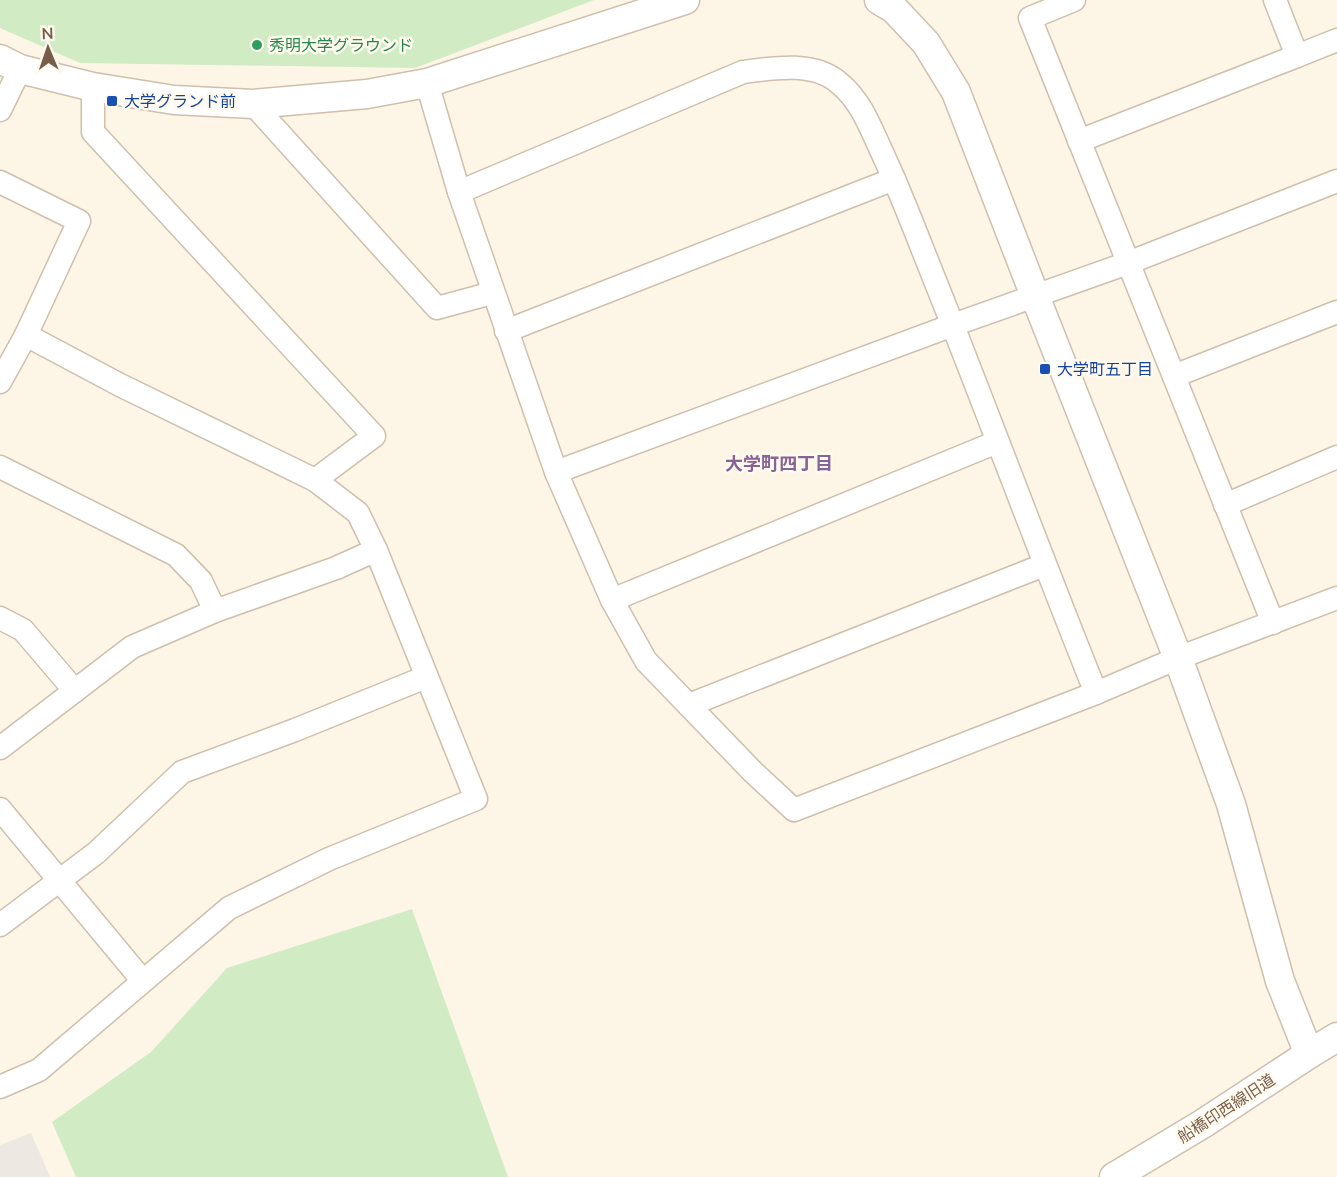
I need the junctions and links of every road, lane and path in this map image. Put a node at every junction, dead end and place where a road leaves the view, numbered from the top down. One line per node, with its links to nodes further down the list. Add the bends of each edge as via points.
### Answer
1 (685, 0): 8 (street)
2 (879, 0): 19 (street, via 894,9 926,43 956,92)
3 (1074, 0): 12 (street, via 1030,18)
4 (1275, 0): 6 (street)
5 (1337, 40): 6 (street)
6 (1297, 56): 12 (street)
7 (10, 64): 9 (street); 11 (street)
8 (428, 83): 10 (street, via 367,94); 16 (street)
9 (93, 87): 10 (street, via 174,100); 30 (street, via 93,132 374,436)
10 (253, 104): 18 (street, via 437,308)
11 (0, 110)
12 (1079, 141): 17 (street)
13 (894, 178): 16 (street, via 861,107 838,82 810,69 780,67 743,72); 21 (street); 22 (street)
14 (1337, 181): 17 (street)
15 (0, 182): 23 (street, via 79,221)
16 (459, 192): 18 (street)
17 (1128, 263): 19 (street); 24 (street)
18 (492, 293): 22 (street)
19 (1035, 296): 21 (street); 39 (street)
20 (1337, 312): 24 (street)
21 (953, 325): 26 (street); 29 (street)
22 (506, 331): 29 (street)
23 (26, 335): 25 (street); 30 (street)
24 (1174, 376): 31 (street)
25 (0, 382)
26 (997, 442): 33 (street); 35 (street)
27 (1337, 457): 31 (street)
28 (0, 467): 36 (street, via 176,555 201,581)
29 (556, 472): 35 (street)
30 (315, 480): 32 (street, via 358,513)
31 (1225, 505): 38 (street)
32 (376, 550): 36 (street); 40 (street)
33 (1044, 565): 42 (street); 43 (street)
34 (1337, 598): 38 (street)
35 (612, 600): 43 (street, via 646,661)
36 (215, 611): 41 (street, via 132,647)
37 (0, 618): 41 (street, via 23,630)
38 (1272, 623): 39 (street)
39 (1178, 658): 42 (street); 50 (street, via 1231,804 1280,981)
40 (426, 677): 46 (street, via 183,772 96,853); 48 (street, via 476,799 329,859 229,908)
41 (75, 691): 44 (street)
42 (1096, 693): 43 (street, via 794,810)
43 (689, 705)
44 (0, 748)
45 (0, 809): 46 (street)
46 (60, 880): 47 (street); 48 (street)
47 (0, 925)
48 (143, 981): 51 (street, via 39,1071)
49 (1337, 1037): 50 (street, 船橋印西線旧道)
50 (1309, 1054): 52 (street, 船橋印西線旧道)
51 (0, 1087)
52 (1114, 1177)

